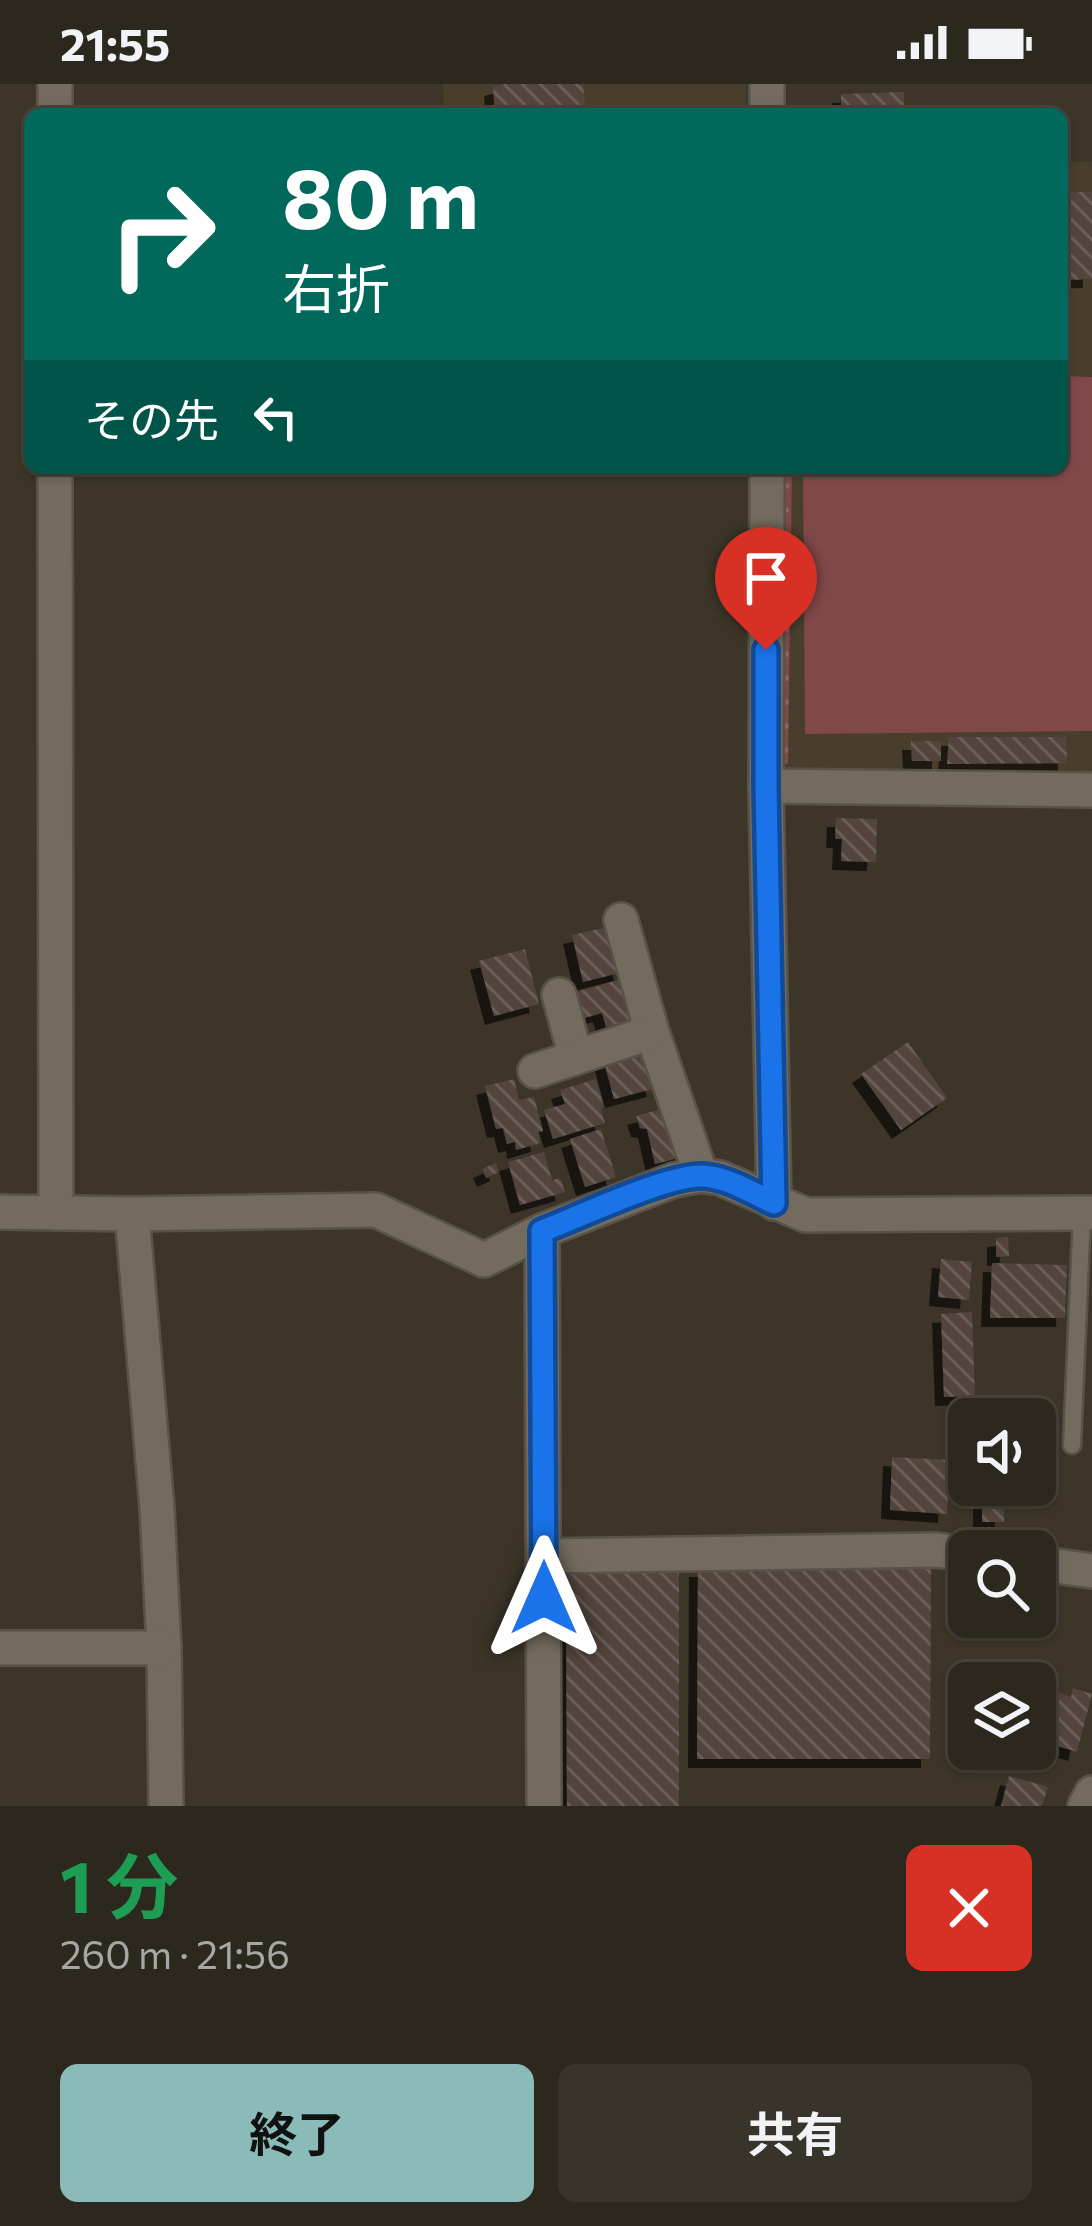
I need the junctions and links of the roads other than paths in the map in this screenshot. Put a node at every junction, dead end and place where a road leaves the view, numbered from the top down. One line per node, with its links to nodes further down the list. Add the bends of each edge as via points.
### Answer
1 (55, 474): 13 (street)
2 (767, 474): 3 (street)
3 (766, 787): 4 (street); 11 (street)
4 (1092, 790)
5 (621, 920): 7 (street)
6 (559, 995): 8 (street)
7 (652, 1032): 8 (street); 10 (street)
8 (576, 1057): 9 (street)
9 (535, 1070)
10 (701, 1175): 11 (street); 16 (street)
11 (774, 1203): 14 (street, via 806,1215)
12 (0, 1212): 13 (street)
13 (56, 1213): 15 (street)
14 (1087, 1213): 17 (lane)
15 (132, 1214): 16 (street, via 376,1210 484,1260); 23 (street)
16 (542, 1231): 19 (street)
17 (1072, 1445)
18 (948, 1551): 19 (street)
19 (544, 1556): 26 (street)
20 (1056, 1566): 21 (street)
21 (1092, 1571)
22 (0, 1648): 23 (street)
23 (164, 1648): 25 (street)
24 (1092, 1792): 27 (street)
25 (166, 1806)
26 (544, 1806)
27 (1084, 1806)

